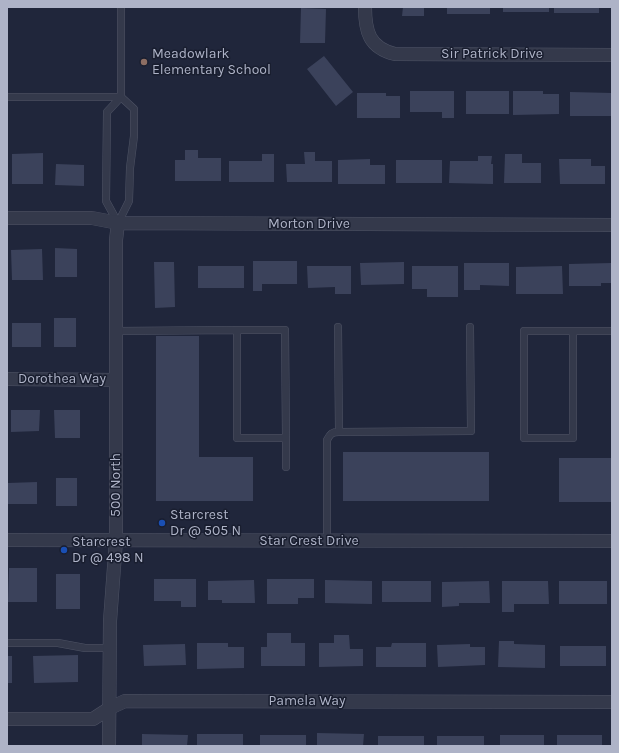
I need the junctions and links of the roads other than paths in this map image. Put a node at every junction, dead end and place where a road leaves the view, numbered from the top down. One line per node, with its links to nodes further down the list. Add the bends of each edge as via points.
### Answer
1 (121, 7): 5 (lane)
2 (365, 7): 3 (street, Sir Patrick Drive, via 366,29 375,44 380,49 396,54)
3 (612, 55)
4 (7, 97): 5 (lane)
5 (121, 97): 7 (lane, via 134,109 134,136 129,201); 7 (lane, via 107,112 106,201)
6 (7, 218): 7 (street, Morton Drive, via 92,218)
7 (118, 223): 8 (street, Morton Drive); 12 (street, 500 North)
8 (612, 226)
9 (338, 327): 17 (lane)
10 (470, 327): 17 (lane, via 471,431)
11 (237, 330): 12 (lane); 18 (lane, via 285,330); 18 (lane, via 237,438)
12 (116, 331): 16 (street, 500 North)
13 (573, 331): 13 (lane, via 573,438 524,438 524,331); 14 (lane)
14 (612, 331)
15 (7, 379): 16 (street, Dorothea Way)
16 (116, 380): 21 (street, 500 North)
17 (339, 432): 22 (lane, via 333,432 327,440)
18 (286, 438): 19 (lane)
19 (286, 467)
20 (7, 540): 21 (street, Star Crest Drive)
21 (116, 540): 22 (street, Star Crest Drive); 25 (street, 500 North)
22 (327, 541): 23 (street, Star Crest Drive)
23 (612, 541)
24 (7, 643): 25 (lane)
25 (110, 648): 27 (street, 500 North)
26 (612, 702): 27 (street, Pamela Way, via 125,701)
27 (110, 708): 28 (street, Pamela Way, via 93,719); 29 (street, 500 North)
28 (7, 719)
29 (109, 746)

